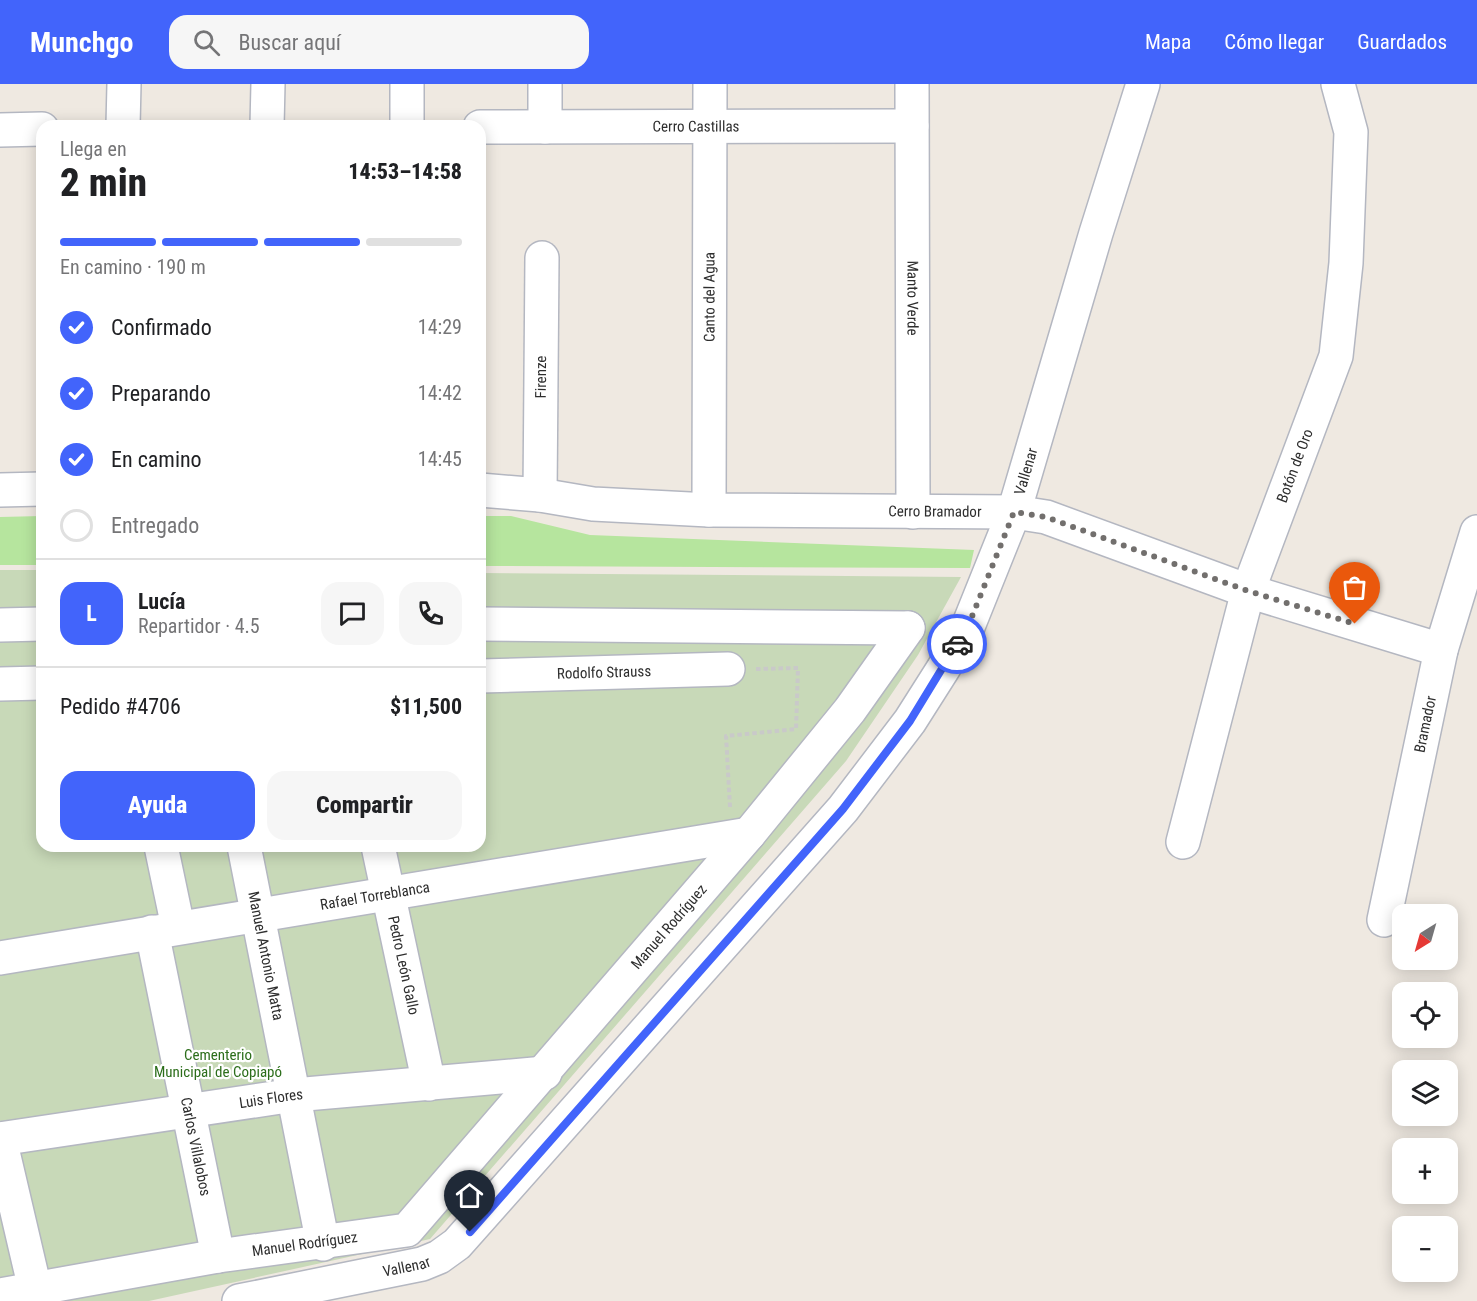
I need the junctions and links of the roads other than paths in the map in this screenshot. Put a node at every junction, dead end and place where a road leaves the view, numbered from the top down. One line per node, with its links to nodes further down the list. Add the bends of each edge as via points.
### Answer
1 (124, 84): 9 (street)
2 (268, 84): 10 (street)
3 (407, 84): 11 (street)
4 (545, 84): 14 (street)
5 (711, 84): 15 (street, Canto del Agua)
6 (912, 84): 12 (street, Manto Verde)
7 (1143, 84): 25 (street, Vallenar)
8 (1338, 84): 27 (street, Botón de Oro, via 1351,132 1347,263 1336,356)
9 (123, 120)
10 (267, 120)
11 (407, 120)
12 (912, 126): 15 (street, Cerro Castillas); 24 (street, Manto Verde)
13 (486, 127): 14 (street, Cerro Castillas)
14 (545, 127): 15 (street, Cerro Castillas)
15 (710, 127): 23 (street, Canto del Agua)
16 (36, 129): 17 (street)
17 (0, 130)
18 (542, 258): 22 (street, Firenze)
19 (36, 489): 20 (street)
20 (0, 490)
21 (486, 490): 22 (street, Cerro Bramador)
22 (540, 495): 23 (street, Cerro Bramador, via 593,504)
23 (709, 510): 24 (street, Cerro Bramador)
24 (913, 512): 25 (street, Cerro Bramador)
25 (1014, 512): 27 (street, Cerro Bramador, via 1046,517); 55 (street, Vallenar, via 969,624 910,721 874,769 470,1232 439,1257 422,1264)
26 (1477, 532): 31 (street, Bramador)
27 (1248, 591): 31 (street, Cerro Bramador); 37 (street, Botón de Oro)
28 (36, 624): 30 (street)
29 (486, 624): 36 (street, Manuel Rodríguez, via 908,628 850,710)
30 (0, 625)
31 (1441, 650): 43 (street, Bramador)
32 (728, 669): 33 (street, Rodolfo Strauss)
33 (486, 676)
34 (36, 683): 35 (street)
35 (0, 684)
36 (736, 836): 41 (street, Rafael Torreblanca); 46 (street, Manuel Rodríguez)
37 (1183, 842)
38 (161, 852): 44 (street, Carlos Villalobos)
39 (245, 852): 42 (street, Manuel Antonio Matta)
40 (379, 852): 41 (street, Pedro León Gallo)
41 (388, 892): 42 (street, Rafael Torreblanca); 47 (street, Pedro León Gallo)
42 (257, 916): 44 (street, Rafael Torreblanca); 48 (street, Manuel Antonio Matta)
43 (1384, 920)
44 (165, 929): 45 (street, Rafael Torreblanca); 49 (street, Carlos Villalobos)
45 (0, 958)
46 (545, 1073): 47 (street, Luis Flores); 51 (street, Manuel Rodríguez, via 407,1230)
47 (429, 1084): 48 (street, Luis Flores)
48 (294, 1095): 49 (street, Luis Flores); 51 (street, Manuel Antonio Matta)
49 (189, 1112): 50 (street, Luis Flores); 52 (street, Carlos Villalobos)
50 (0, 1139): 53 (street)
51 (323, 1244): 52 (street, Manuel Rodríguez)
52 (218, 1256): 53 (street, Manuel Rodríguez)
53 (34, 1289): 54 (street, Manuel Rodríguez)
54 (0, 1295)
55 (239, 1301)

